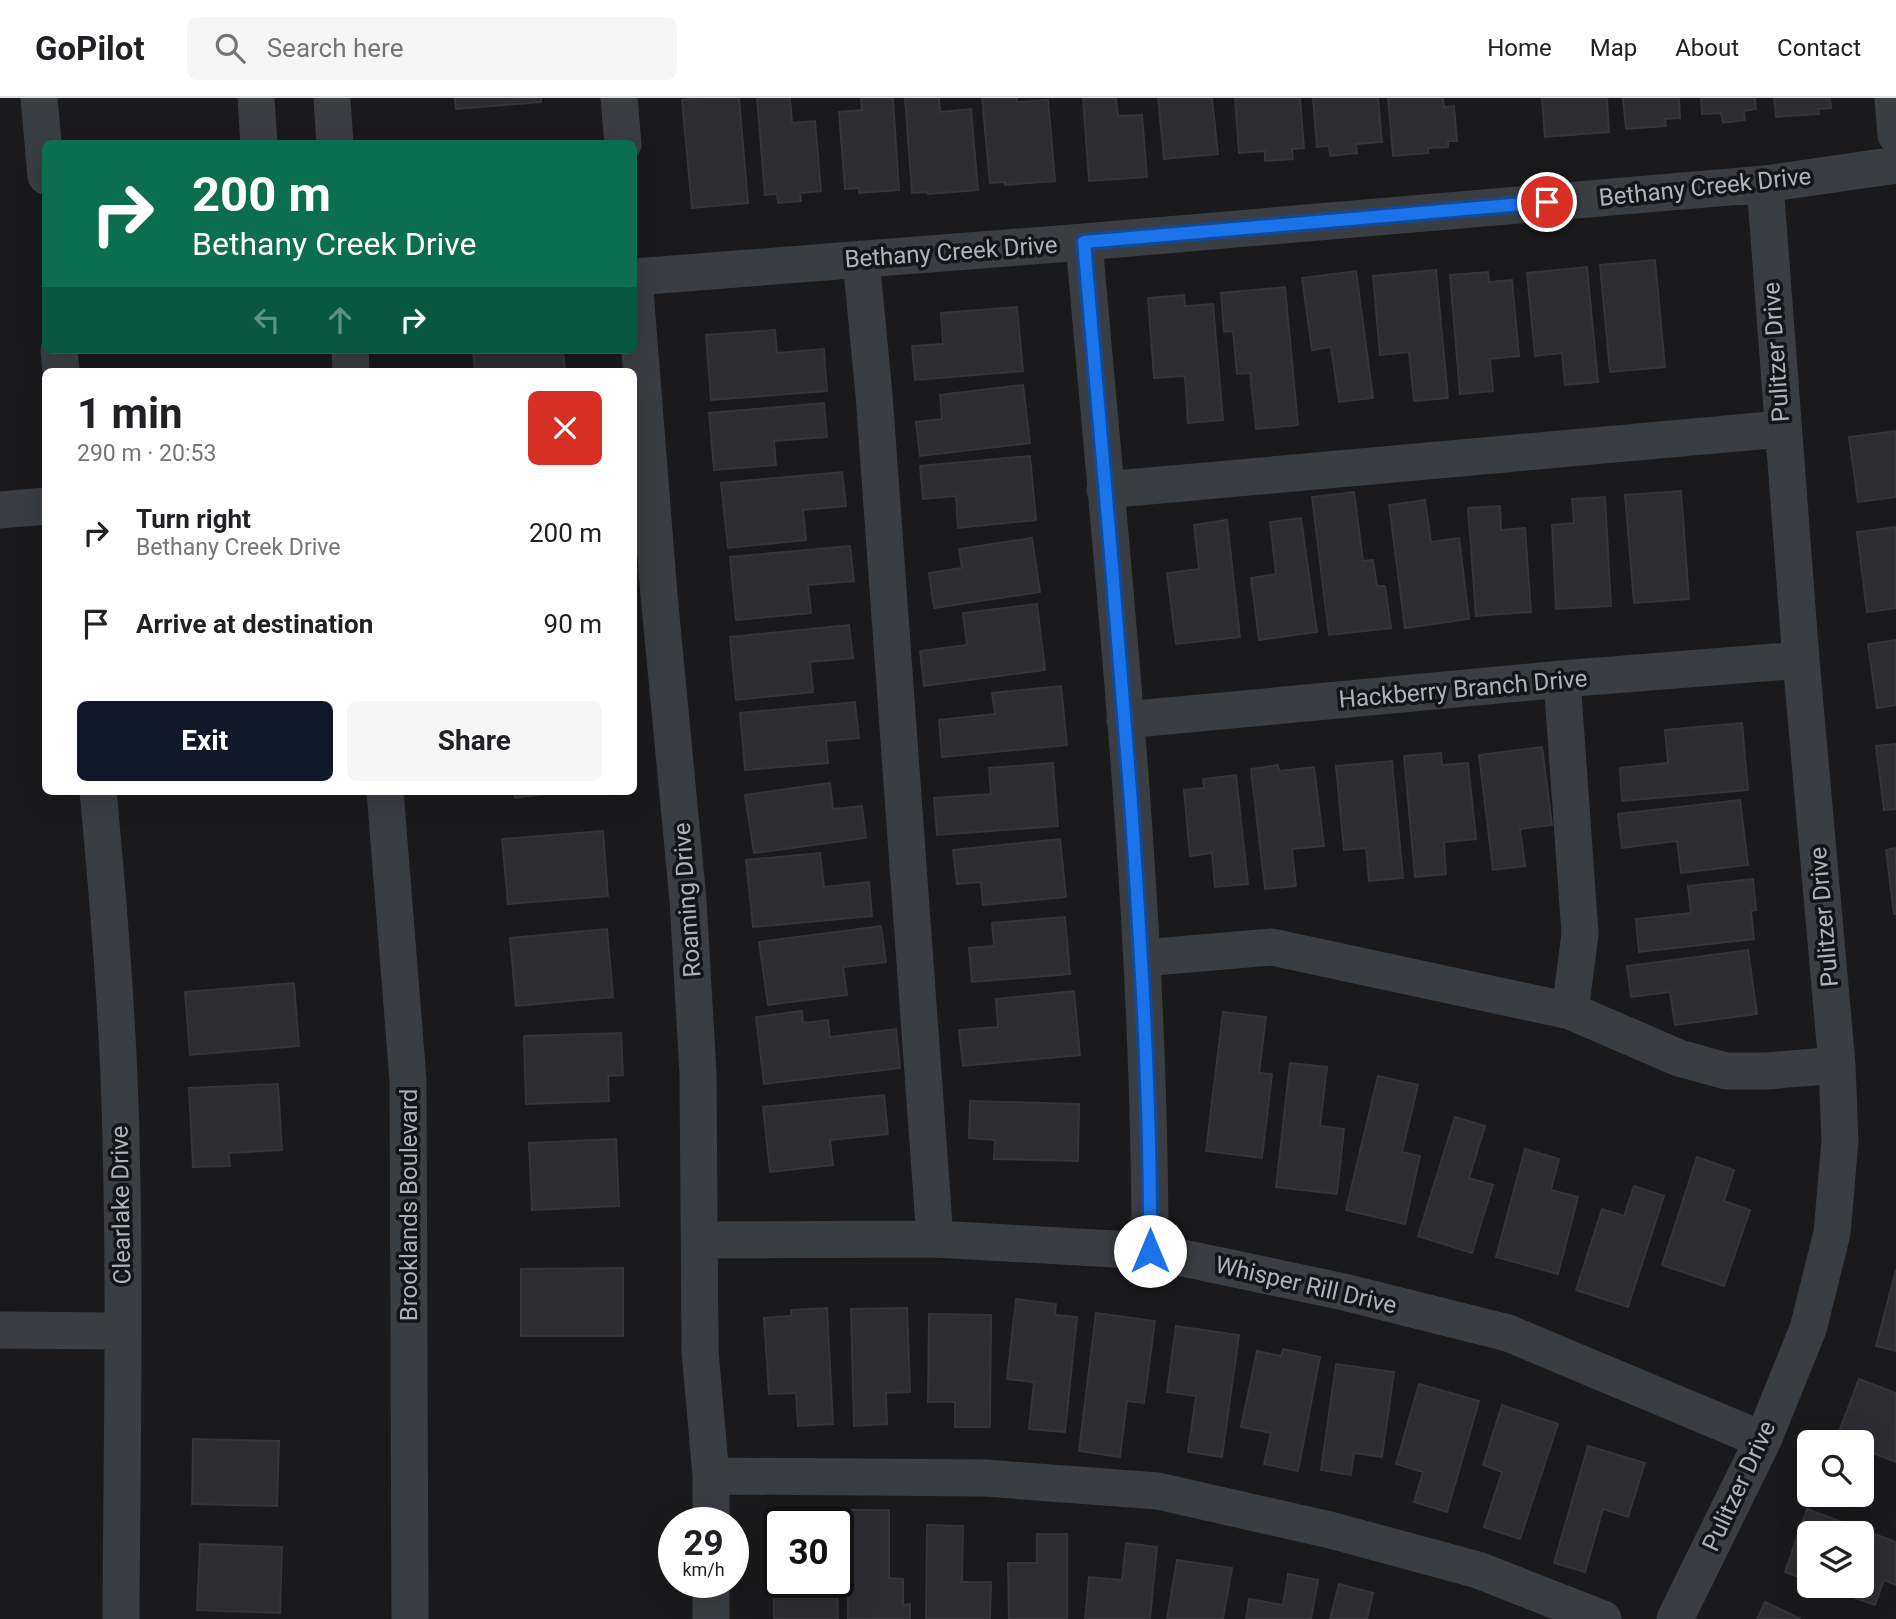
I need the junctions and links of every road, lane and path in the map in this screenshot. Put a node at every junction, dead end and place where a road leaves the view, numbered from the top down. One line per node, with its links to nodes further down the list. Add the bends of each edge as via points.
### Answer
1 (39, 98): 7 (street)
2 (256, 98): 8 (street)
3 (332, 98): 9 (street)
4 (619, 98): 10 (street)
5 (1893, 98): 6 (street)
6 (1896, 135)
7 (43, 140)
8 (259, 140)
9 (335, 140)
10 (622, 140)
11 (1896, 164): 12 (street, Bethany Creek Drive)
12 (1765, 184): 13 (street, Bethany Creek Drive); 17 (street, Pulitzer Drive)
13 (1084, 242): 14 (street, Bethany Creek Drive); 18 (street)
14 (861, 259): 15 (street, Bethany Creek Drive); 29 (street)
15 (637, 278)
16 (637, 316): 30 (street, Roaming Drive, via 688,900)
17 (1782, 429): 18 (street); 21 (street, Pulitzer Drive)
18 (1105, 490): 23 (street)
19 (42, 506): 20 (street)
20 (0, 510)
21 (1801, 660): 22 (street, Hackberry Branch Drive); 28 (street, Pulitzer Drive)
22 (1562, 679): 23 (street, Hackberry Branch Drive); 27 (street, via 1580,934)
23 (1125, 720): 26 (street)
24 (98, 795): 33 (street, Clearlake Drive, via 119,1076)
25 (384, 795): 39 (street, Brooklands Boulevard, via 408,1080)
26 (1142, 958): 27 (street, via 1272,947); 31 (street)
27 (1570, 1011): 28 (street, via 1679,1058 1726,1071)
28 (1837, 1065): 34 (street, Pulitzer Drive, via 1840,1141 1832,1233 1808,1329)
29 (935, 1239): 30 (street, Whisper Rill Drive); 31 (street, Whisper Rill Drive)
30 (701, 1240): 35 (street, Roaming Drive, via 700,1352)
31 (1150, 1251): 34 (street, Whisper Rill Drive, via 1508,1333)
32 (0, 1330): 33 (street)
33 (122, 1331): 38 (street, Clearlake Drive)
34 (1763, 1440): 42 (street, Pulitzer Drive)
35 (711, 1476): 36 (street, Roaming Drive); 41 (street, via 985,1478 1158,1491 1478,1570)
36 (711, 1507)
37 (711, 1598): 40 (street)
38 (121, 1619)
39 (410, 1619)
40 (711, 1619)
41 (1603, 1619)
42 (1675, 1619)

